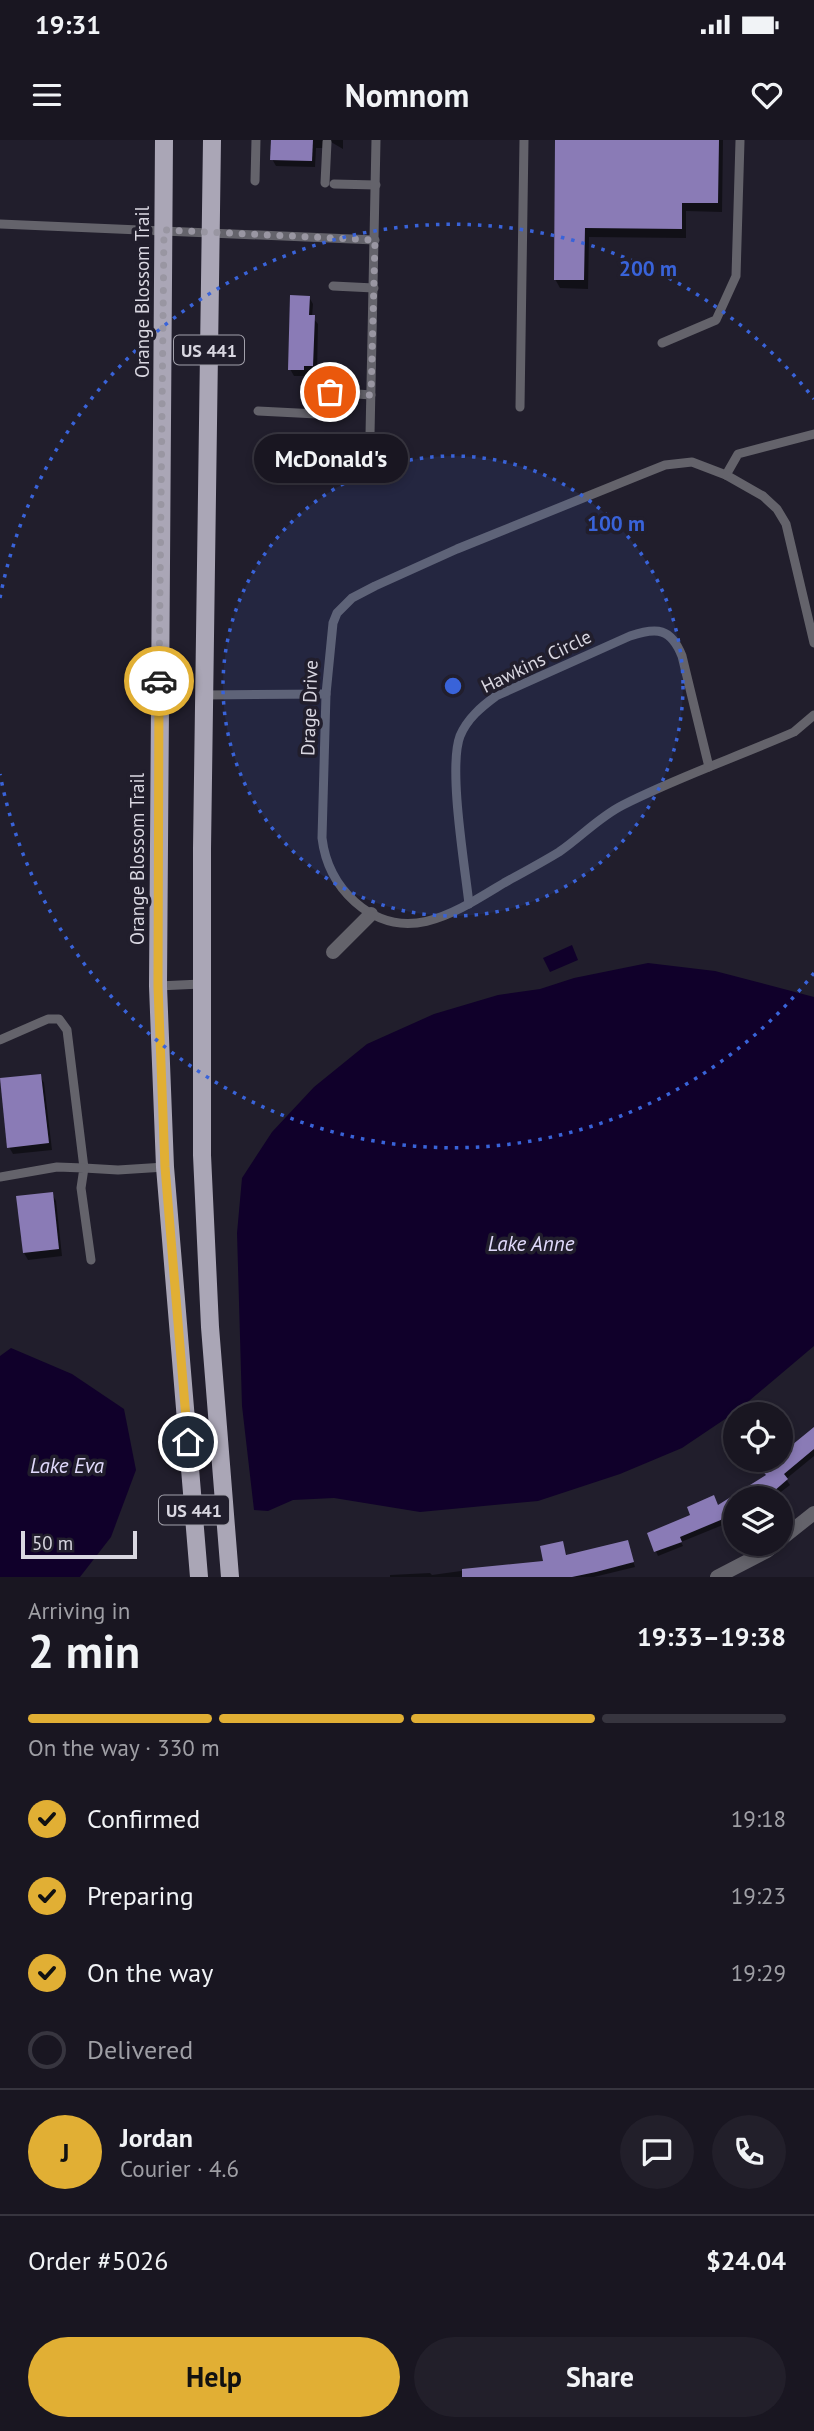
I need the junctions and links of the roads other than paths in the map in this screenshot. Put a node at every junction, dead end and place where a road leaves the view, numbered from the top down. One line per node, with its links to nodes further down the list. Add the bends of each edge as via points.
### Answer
1 (164, 140): 11 (main road, Orange Blossom Trail / US 441)
2 (212, 140): 12 (main road, US 441)
3 (256, 140): 8 (lane)
4 (376, 140): 9 (lane)
5 (524, 140): 18 (lane)
6 (740, 141): 16 (lane, via 736,276 716,320)
7 (327, 142): 9 (lane, via 330,183)
8 (255, 181)
9 (376, 186): 13 (lane)
10 (0, 224): 11 (lane)
11 (164, 230): 12 (lane); 32 (main road, Orange Blossom Trail / US 441)
12 (211, 234): 13 (lane); 25 (main road, US 441)
13 (375, 240): 15 (lane)
14 (333, 286): 15 (lane)
15 (374, 288): 17 (lane)
16 (662, 343)
17 (371, 395): 19 (lane, via 330,392 317,414); 21 (lane)
18 (520, 407)
19 (258, 411)
20 (814, 434): 22 (lane, via 738,454)
21 (370, 435)
22 (726, 475): 23 (lane, Drage Drive, via 763,496 784,517); 24 (lane, Drage Drive, via 692,462 665,466 457,548 352,598 332,623)
23 (814, 643)
24 (326, 694): 25 (lane); 29 (lane, Drage Drive, via 324,851 341,887)
25 (205, 695): 31 (main road, US 441)
26 (814, 715): 27 (lane, Drage Drive, via 794,732)
27 (709, 767): 28 (lane, Drage Drive, via 615,809 559,852); 28 (lane, Hawkins Circle, via 682,656 665,632 630,636 496,696 466,726 456,754)
28 (469, 904): 29 (lane, Drage Drive, via 424,923 392,922)
29 (371, 914): 30 (street)
30 (333, 952)
31 (201, 984): 32 (lane); 42 (main road, US 441, via 206,1263)
32 (158, 986): 34 (main road, Orange Blossom Trail / US 441)
33 (0, 1040): 35 (lane, via 48,1019 59,1019 67,1030)
34 (165, 1167): 35 (lane); 41 (main road, Orange Blossom Trail / US 441)
35 (84, 1168): 36 (lane, via 57,1167); 37 (lane, via 81,1188)
36 (0, 1177)
37 (90, 1260)
38 (814, 1513): 39 (street)
39 (793, 1530)
40 (757, 1556): 43 (street)
41 (199, 1577)
42 (230, 1577)
43 (717, 1577)

